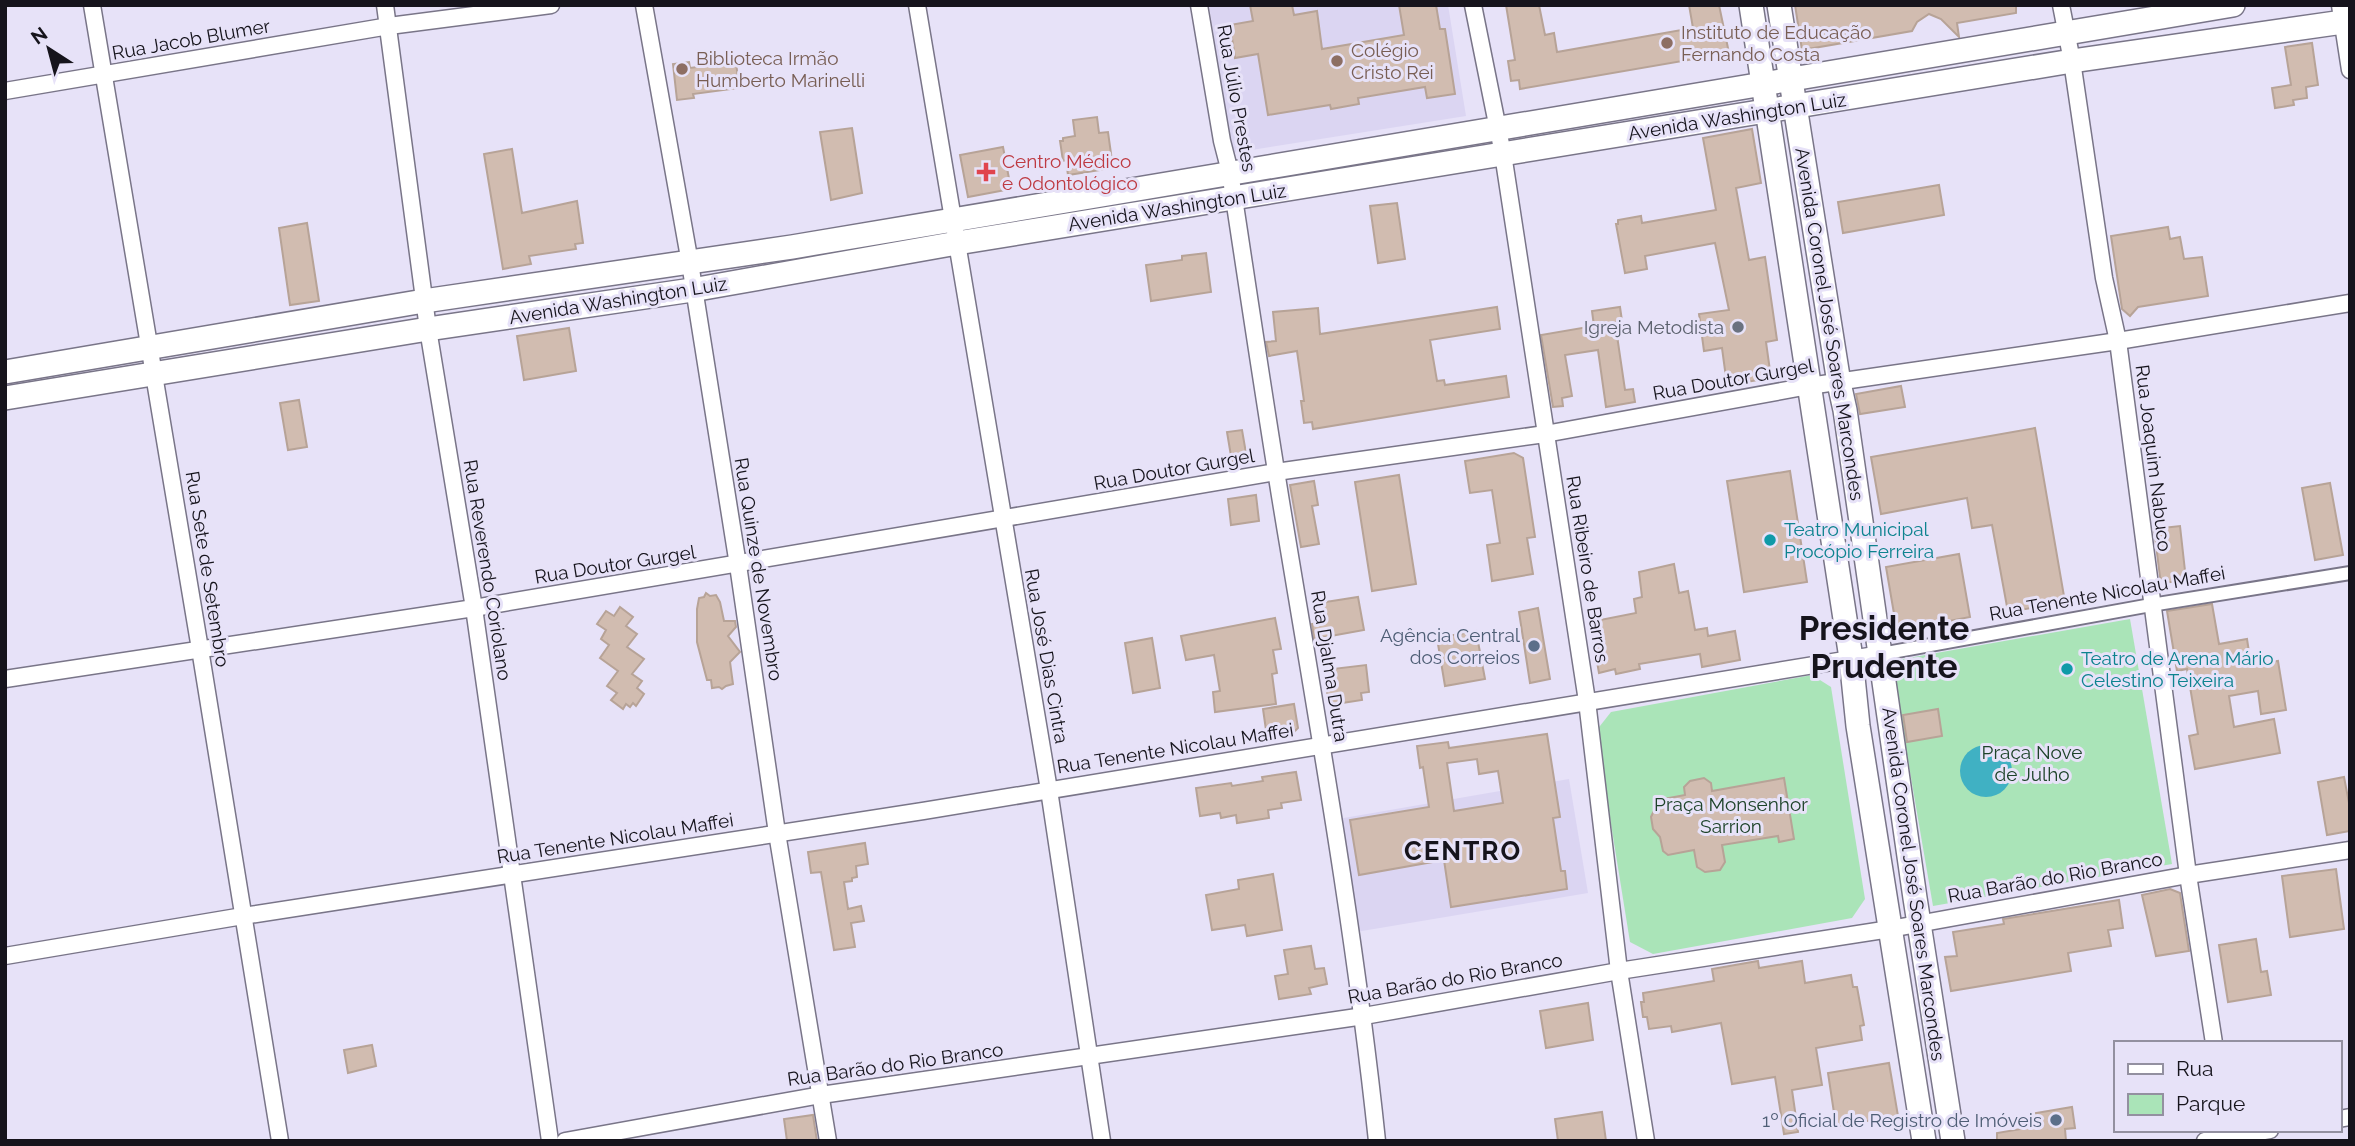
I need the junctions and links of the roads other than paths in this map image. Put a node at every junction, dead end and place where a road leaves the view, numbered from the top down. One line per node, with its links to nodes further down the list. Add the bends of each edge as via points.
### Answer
1 (92, 5): 17 (street, Rua Sete de Setembro)
2 (385, 5): 13 (street, Rua Reverendo Coriolano)
3 (551, 5): 13 (street, Rua Jacob Blumer)
4 (644, 5): 29 (street, Rua Quinze de Novembro)
5 (917, 5): 27 (street, Rua José Dias Cintra)
6 (1199, 5): 25 (street, Rua Júlio Prestes)
7 (1474, 5): 23 (street, Rua Ribeiro de Barros)
8 (1751, 5): 19 (main road, Avenida Coronel José Soares Marcondes)
9 (1779, 5): 18 (main road, Avenida Coronel José Soares Marcondes)
10 (2062, 5): 14 (street, Rua Joaquim Nabuco)
11 (2233, 5): 14 (main road, Avenida Washington Luiz)
12 (2344, 16): 15 (main road, Avenida Washington Luiz); 16 (street)
13 (388, 26): 17 (street, Rua Jacob Blumer); 31 (street, Rua Reverendo Coriolano)
14 (2066, 32): 15 (street, Rua Joaquim Nabuco); 18 (main road, Avenida Washington Luiz)
15 (2072, 61): 21 (main road, Avenida Washington Luiz); 34 (street, Rua Joaquim Nabuco, via 2104,278)
16 (2350, 70)
17 (104, 75): 20 (street, Rua Jacob Blumer); 35 (street, Rua Sete de Setembro)
18 (1791, 80): 19 (main road, Avenida Washington Luiz); 21 (main road, Avenida Coronel José Soares Marcondes)
19 (1763, 84): 22 (main road, Avenida Coronel José Soares Marcondes); 23 (main road, Avenida Washington Luiz)
20 (5, 91)
21 (1794, 107): 22 (main road, Avenida Washington Luiz); 38 (main road, Avenida Coronel José Soares Marcondes)
22 (1766, 111): 24 (main road, Avenida Washington Luiz); 39 (main road, Avenida Coronel José Soares Marcondes)
23 (1497, 128): 24 (street, Rua Ribeiro de Barros); 25 (main road, Avenida Washington Luiz)
24 (1503, 154): 26 (main road, Avenida Washington Luiz); 41 (street, Rua Ribeiro de Barros)
25 (1230, 172): 26 (street, Rua Júlio Prestes); 27 (main road, Avenida Washington Luiz)
26 (1234, 199): 28 (main road, Avenida Washington Luiz); 42 (street, Rua Djalma Dutra)
27 (953, 220): 28 (street, Rua José Dias Cintra); 29 (main road, Avenida Washington Luiz)
28 (957, 243): 30 (main road, Avenida Washington Luiz); 43 (street, Rua José Dias Cintra)
29 (690, 263): 30 (street, Rua Quinze de Novembro); 31 (main road, Avenida Washington Luiz)
30 (692, 290): 33 (main road, Avenida Washington Luiz); 44 (street, Rua Quinze de Novembro)
31 (424, 301): 33 (street, Rua Reverendo Coriolano); 35 (main road, Avenida Washington Luiz)
32 (2350, 303): 34 (street, Rua Doutor Gurgel)
33 (428, 329): 37 (main road, Avenida Washington Luiz); 47 (street, Rua Reverendo Coriolano)
34 (2118, 341): 38 (street, Rua Doutor Gurgel); 46 (street, Rua Joaquim Nabuco)
35 (150, 348): 36 (main road, Avenida Washington Luiz); 37 (street, Rua Sete de Setembro)
36 (5, 372)
37 (154, 374): 40 (main road, Avenida Washington Luiz); 48 (street, Rua Sete de Setembro)
38 (1839, 383): 39 (street, Rua Doutor Gurgel); 49 (main road, Avenida Coronel José Soares Marcondes)
39 (1809, 386): 41 (street, Rua Doutor Gurgel); 50 (main road, Avenida Coronel José Soares Marcondes)
40 (5, 398)
41 (1545, 434): 42 (street, Rua Doutor Gurgel); 52 (street, Rua Ribeiro de Barros)
42 (1276, 472): 43 (street, Rua Doutor Gurgel); 53 (street, Rua Djalma Dutra)
43 (1002, 519): 44 (street, Rua Doutor Gurgel); 54 (street, Rua José Dias Cintra)
44 (738, 565): 47 (street, Rua Doutor Gurgel); 55 (street, Rua Quinze de Novembro)
45 (2350, 573): 46 (street, Rua Tenente Nicolau Maffei)
46 (2151, 605): 49 (street, Rua Tenente Nicolau Maffei); 57 (street, Rua Joaquim Nabuco)
47 (474, 608): 48 (street, Rua Doutor Gurgel); 58 (street, Rua Reverendo Coriolano)
48 (200, 649): 51 (street, Rua Doutor Gurgel); 59 (street, Rua Sete de Setembro)
49 (1881, 654): 50 (street, Rua Tenente Nicolau Maffei); 60 (main road, Avenida Coronel José Soares Marcondes)
50 (1851, 658): 52 (street, Rua Tenente Nicolau Maffei); 61 (main road, Avenida Coronel José Soares Marcondes)
51 (5, 679)
52 (1587, 701): 53 (street, Rua Tenente Nicolau Maffei); 63 (street, Rua Ribeiro de Barros)
53 (1322, 746): 54 (street, Rua Tenente Nicolau Maffei); 64 (street, Rua Djalma Dutra)
54 (1049, 790): 55 (street, Rua Tenente Nicolau Maffei); 66 (street, Rua José Dias Cintra)
55 (777, 833): 58 (street, Rua Tenente Nicolau Maffei); 67 (street, Rua Quinze de Novembro)
56 (2350, 850): 57 (street, Rua Barão do Rio Branco)
57 (2188, 875): 60 (street, Rua Barão do Rio Branco); 65 (street, Rua Joaquim Nabuco)
58 (511, 876): 59 (street, Rua Tenente Nicolau Maffei); 71 (street, Rua Reverendo Coriolano)
59 (243, 916): 62 (street, Rua Tenente Nicolau Maffei); 70 (street, Rua Sete de Setembro)
60 (1919, 922): 61 (street, Rua Barão do Rio Branco); 78 (main road, Avenida Coronel José Soares Marcondes)
61 (1890, 929): 63 (street, Rua Barão do Rio Branco); 77 (main road, Avenida Coronel José Soares Marcondes)
62 (5, 956)
63 (1619, 971): 64 (street, Rua Barão do Rio Branco); 76 (street, Rua Ribeiro de Barros)
64 (1364, 1016): 66 (street, Rua Barão do Rio Branco); 75 (street, Rua Djalma Dutra)
65 (2214, 1041)
66 (1089, 1057): 67 (street, Rua Barão do Rio Branco); 74 (street, Rua José Dias Cintra)
67 (821, 1095): 72 (street, Rua Barão do Rio Branco); 73 (street, Rua Quinze de Novembro)
68 (2256, 1132): 69 (street)
69 (2229, 1136): 79 (street)
70 (279, 1141)
71 (550, 1141)
72 (565, 1141)
73 (828, 1141)
74 (1102, 1141)
75 (1377, 1141)
76 (1646, 1141)
77 (1924, 1141)
78 (1953, 1141)
79 (2205, 1141)

